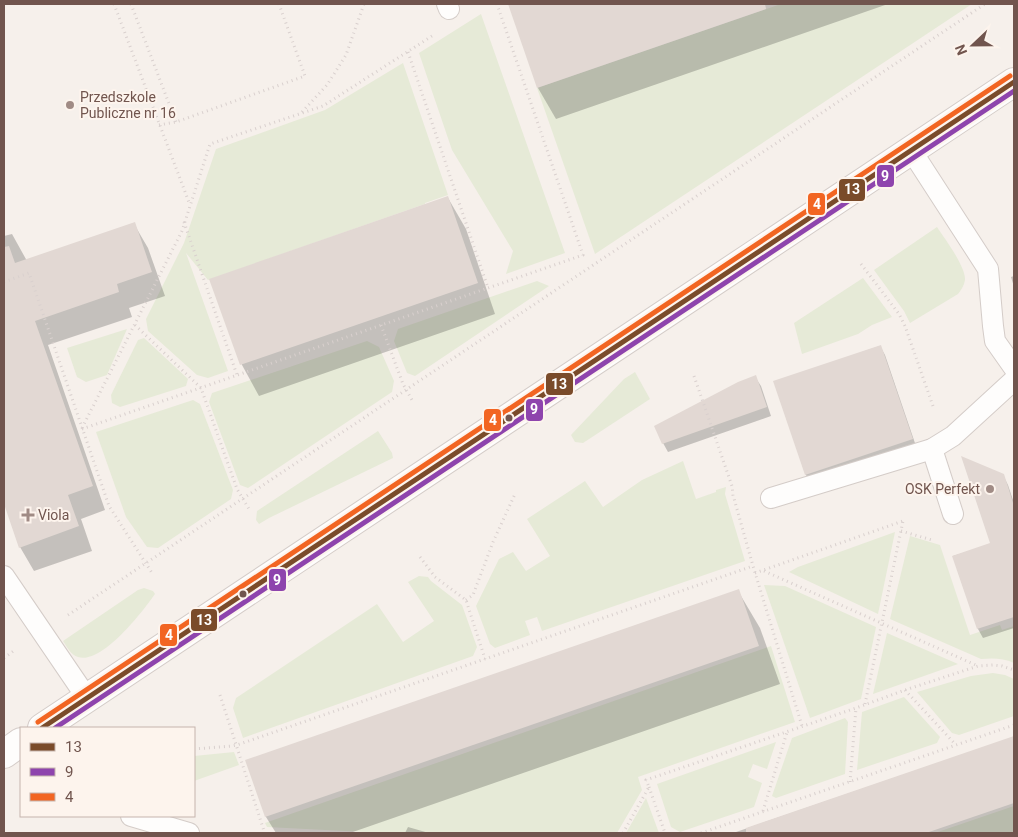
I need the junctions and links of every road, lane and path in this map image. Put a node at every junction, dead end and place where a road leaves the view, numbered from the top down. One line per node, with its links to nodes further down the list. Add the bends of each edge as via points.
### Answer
1 (114, 4): 12 (path)
2 (131, 4): 11 (path)
3 (279, 4): 11 (path, via 305,76)
4 (364, 4): 10 (path, via 346,55 327,86)
5 (497, 4): 18 (path, via 583,255)
6 (985, 4): 26 (path)
7 (433, 36): 8 (path)
8 (408, 52): 10 (path, via 323,106); 18 (path)
9 (1014, 82): 13 (street)
10 (302, 113): 14 (path, via 210,144)
11 (176, 122): 12 (path)
12 (160, 124): 14 (path)
13 (912, 150): 21 (lane, via 988,269 995,341); 54 (street)
14 (190, 206): 15 (path)
15 (184, 222): 19 (path); 22 (path)
16 (862, 264): 29 (path, via 905,326 938,421 949,417)
17 (4, 282): 28 (path, via 29,273)
18 (488, 288): 20 (path)
19 (135, 325): 25 (path); 28 (path)
20 (381, 325): 22 (path); 26 (path)
21 (1014, 368)
22 (237, 375): 25 (path)
23 (694, 376): 40 (path, via 732,486)
24 (1014, 380): 29 (lane)
25 (201, 388): 28 (path); 33 (path)
26 (407, 390): 27 (path); 33 (path)
27 (412, 400)
28 (82, 429): 39 (path, via 109,506)
29 (960, 429): 30 (lane)
30 (932, 449): 32 (lane); 35 (lane)
31 (515, 494): 45 (path, via 473,595)
32 (771, 498)
33 (243, 499): 34 (path); 39 (path)
34 (249, 509)
35 (954, 514)
36 (901, 531): 37 (path); 41 (path, via 904,521); 46 (path)
37 (938, 541)
38 (420, 557): 45 (path, via 435,577)
39 (146, 563): 42 (path); 47 (path)
40 (753, 566): 43 (path); 49 (path)
41 (764, 571): 43 (path); 46 (path)
42 (152, 573)
43 (755, 574): 58 (path)
44 (4, 576): 47 (lane)
45 (466, 600): 49 (path)
46 (882, 623): 50 (path); 55 (path)
47 (43, 632): 48 (path); 54 (lane)
48 (4, 658)
49 (485, 659): 61 (path)
50 (978, 666): 51 (path, via 993,665); 52 (path)
51 (1014, 670)
52 (904, 690): 55 (path); 62 (path)
53 (220, 695): 61 (path)
54 (87, 698): 59 (street)
55 (865, 705): 56 (path)
56 (856, 708): 58 (path); 64 (path)
57 (1014, 725): 62 (path)
58 (802, 726): 60 (path)
59 (44, 727)
60 (787, 732): 65 (path, via 646,780); 66 (path)
61 (237, 745): 63 (path); 68 (path)
62 (956, 745): 64 (path)
63 (195, 749)
64 (850, 782): 66 (path)
65 (649, 787): 70 (path); 71 (path)
66 (763, 812): 72 (path)
67 (134, 817): 69 (lane)
68 (264, 832)
69 (189, 833)
70 (623, 833)
71 (665, 833)
72 (702, 833)

